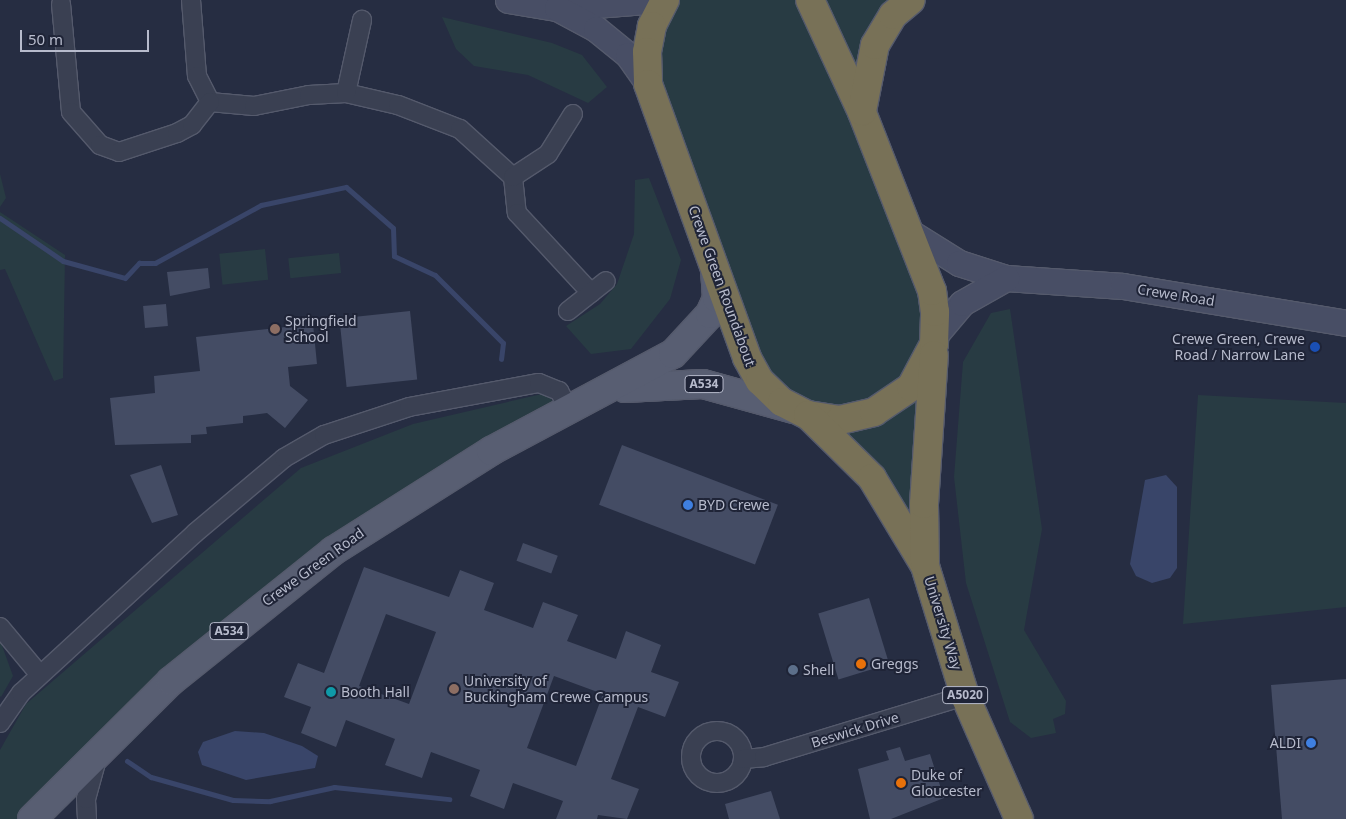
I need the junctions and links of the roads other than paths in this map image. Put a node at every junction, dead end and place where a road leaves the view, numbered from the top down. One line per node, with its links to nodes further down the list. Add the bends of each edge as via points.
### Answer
1 (191, 0): 12 (street, via 197,76)
2 (508, 0): 8 (main road)
3 (658, 0): 8 (main road)
4 (665, 0): 10 (highway, Crewe Green Roundabout, via 652,26 647,52)
5 (810, 0): 13 (highway)
6 (911, 0): 13 (highway, via 893,15 875,45)
7 (61, 4): 12 (street, via 70,112 100,145 120,152 176,134 192,125)
8 (557, 8): 10 (main road, via 602,34 628,55)
9 (362, 20): 11 (street)
10 (648, 84): 17 (highway, Crewe Green Roundabout)
11 (346, 93): 12 (street, via 254,106); 15 (street, via 398,105 460,129)
12 (210, 102)
13 (862, 112): 16 (highway)
14 (572, 114): 15 (street, via 548,154)
15 (513, 177): 20 (street, via 517,213)
16 (908, 231): 18 (main road, Crewe Road, via 959,263); 23 (highway, via 932,291)
17 (716, 270): 24 (main road, Crewe Green Road / A534, via 717,298 702,326 672,354); 26 (highway, Crewe Green Roundabout, via 752,369 771,394)
18 (1006, 278): 22 (main road, Crewe Road, via 1123,286); 23 (main road, via 962,303)
19 (606, 280): 20 (street)
20 (591, 293): 21 (street)
21 (568, 312)
22 (1346, 323)
23 (935, 339): 26 (highway, via 918,377 888,406 857,418); 27 (highway, University Way / A5020, via 924,495)
24 (611, 390): 25 (main road, Crewe Green Road / A534); 26 (main road, Crewe Green Road / A534, via 703,384)
25 (569, 409): 29 (street, via 559,391 539,383 401,408 324,435 258,479); 32 (main road, Crewe Green Road / A534, via 443,480 333,551 239,622)
26 (801, 412): 27 (highway, University Way / A5020, via 872,478)
27 (925, 566): 30 (highway, University Way / A5020)
28 (0, 627): 29 (street)
29 (40, 675): 31 (street)
30 (965, 696): 33 (street, Beswick Drive, via 764,757); 36 (highway, University Way / A5020)
31 (0, 723)
32 (101, 749): 34 (main road, Crewe Green Road / A534); 35 (street, via 86,799)
33 (743, 759)
34 (32, 819)
35 (86, 819)
36 (1019, 819)

